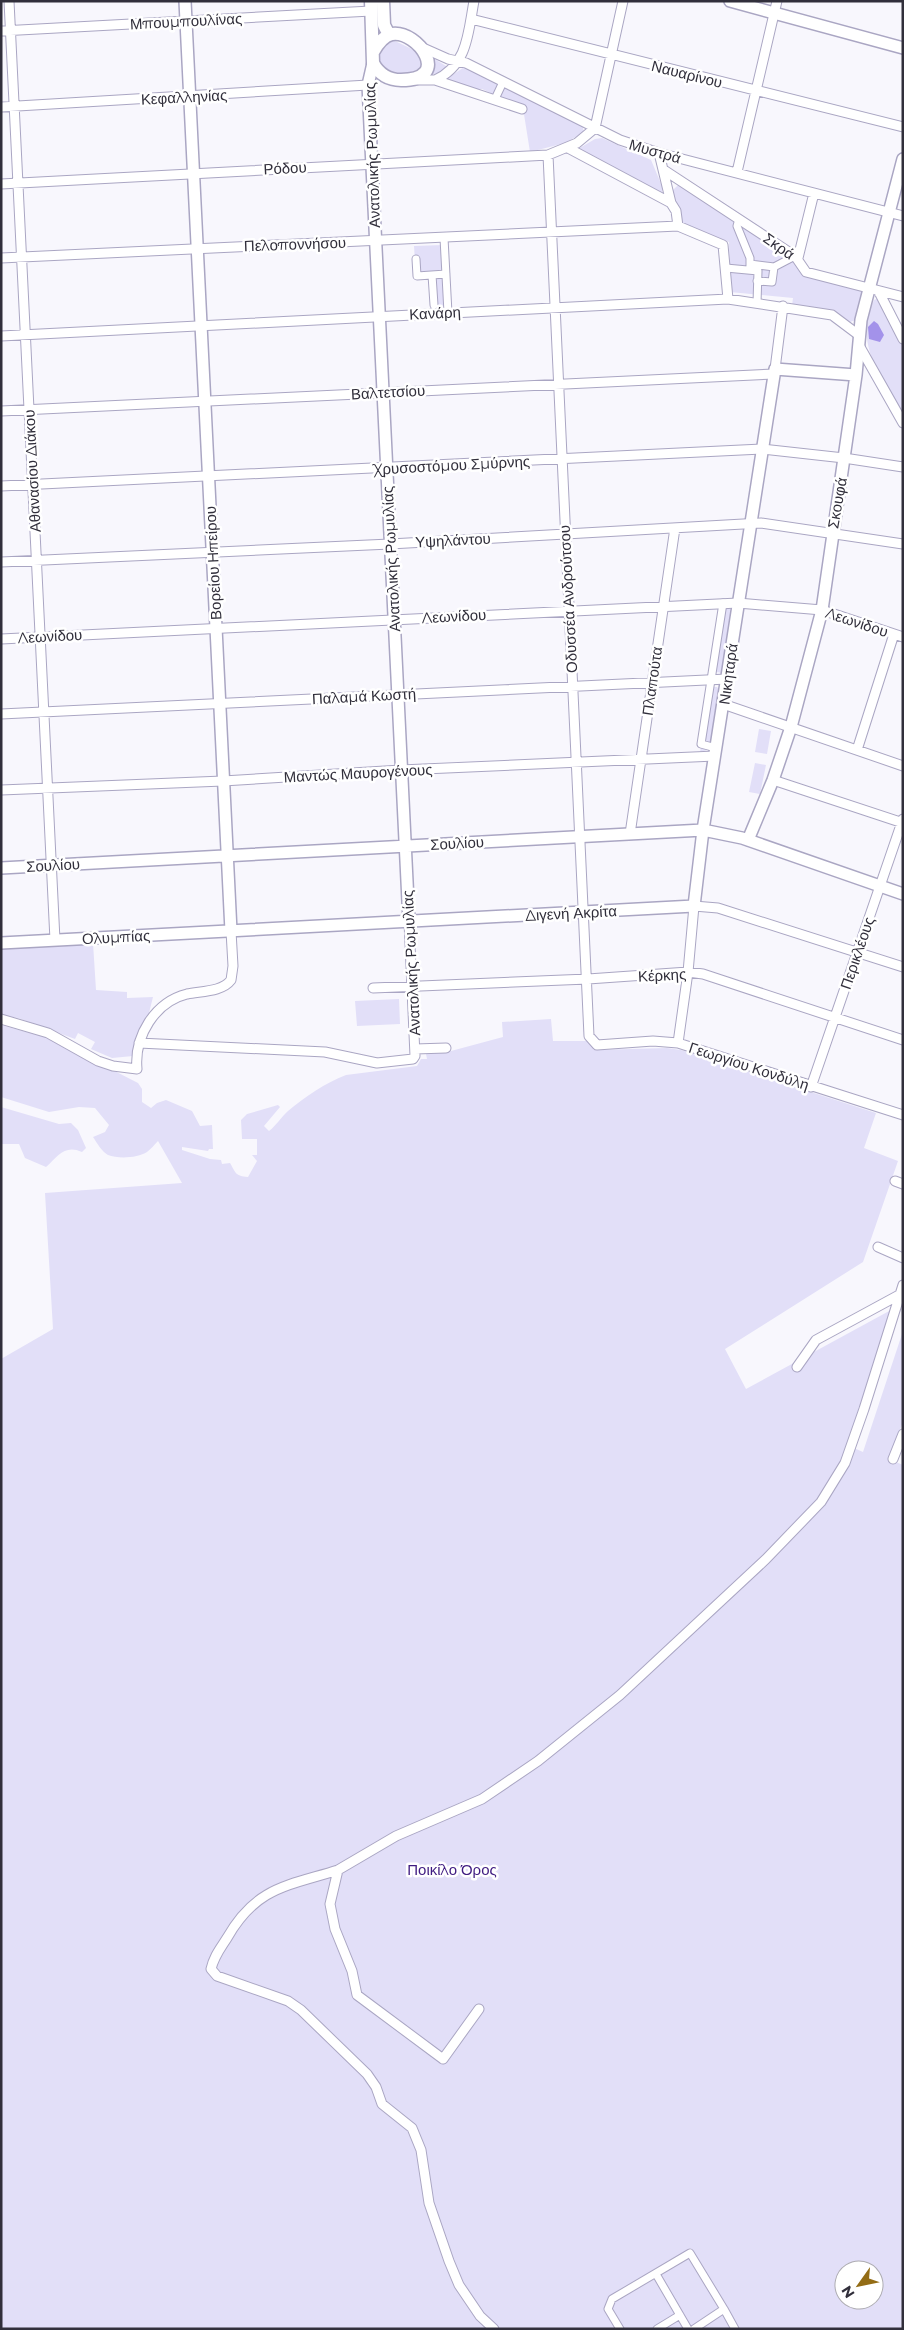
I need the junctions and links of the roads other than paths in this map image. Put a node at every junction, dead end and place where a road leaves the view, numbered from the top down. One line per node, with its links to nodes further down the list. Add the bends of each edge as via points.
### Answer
1 (8, 1): 12 (street, Αθανασίου Διάκου)
2 (185, 1): 11 (street, Βορείου Ηπείρου)
3 (382, 1): 13 (main road, via 384,25)
4 (474, 1): 10 (street)
5 (623, 1): 16 (street)
6 (730, 1): 9 (street)
7 (777, 1): 9 (street)
8 (371, 6): 11 (street, Μπουμπουλίνας); 17 (main road, Ανατολικής Ρωμυλίας)
9 (774, 13): 15 (street); 23 (street)
10 (471, 20): 16 (street, Ναυαρίνου); 18 (street)
11 (186, 21): 12 (street, Μπουμπουλίνας); 24 (street, Βορείου Ηπείρου)
12 (6, 30): 26 (street, Αθανασίου Διάκου)
13 (389, 35): 14 (main road, via 398,35); 17 (main road, via 382,40)
14 (421, 47): 18 (street, Μυστρά); 19 (main road, via 426,56 426,69)
15 (903, 48)
16 (610, 54): 23 (street, Ναυαρίνου); 30 (street)
17 (373, 58): 19 (main road, via 377,70 388,78); 22 (street, Ανατολικής Ρωμυλίας)
18 (460, 62): 20 (street); 21 (street, Μυστρά)
19 (416, 80): 20 (street)
20 (435, 80): 25 (street)
21 (503, 82): 25 (street); 30 (street, Μυστρά)
22 (368, 85): 24 (street, Κεφαλληνίας); 35 (street, Ανατολικής Ρωμυλίας)
23 (756, 91): 29 (street, Ναυαρίνου); 37 (street)
24 (190, 97): 26 (street, Κεφαλληνίας); 38 (street, Βορείου Ηπείρου)
25 (495, 99): 28 (street)
26 (14, 106): 27 (street, Κεφαλληνίας); 39 (street, Αθανασίου Διάκου)
27 (1, 107)
28 (522, 110)
29 (903, 127)
30 (595, 128): 31 (street, Ρόδου); 32 (street, Μυστρά)
31 (568, 148): 33 (street, Ρόδου); 42 (street)
32 (659, 153): 36 (street); 37 (street, Μυστρά)
33 (548, 155): 35 (street, Ρόδου); 47 (street, Οδυσσέα Ανδρούτσου)
34 (903, 159): 43 (street, Σκουφά)
35 (371, 164): 38 (street, Ρόδου); 49 (street, Ανατολικής Ρωμυλίας)
36 (664, 170): 42 (street); 45 (street, Σκρά)
37 (737, 172): 41 (street, Μυστρά)
38 (194, 173): 39 (street, Ρόδου); 50 (street, Βορείου Ηπείρου)
39 (17, 183): 40 (street, Ρόδου); 51 (street, Αθανασίου Διάκου)
40 (1, 184)
41 (814, 193): 43 (street, Μυστρά); 52 (street)
42 (671, 203): 46 (street)
43 (890, 213): 44 (street, Μυστρά); 61 (street, Σκουφά)
44 (903, 216)
45 (739, 219): 52 (street, Σκρά); 55 (street, via 737,226 750,258)
46 (678, 226): 47 (street, Πελοποννήσου); 56 (street, via 723,245)
47 (550, 233): 48 (street, Πελοποννήσου); 67 (street, Οδυσσέα Ανδρούτσου)
48 (444, 238): 49 (street, Πελοποννήσου); 58 (street)
49 (375, 241): 50 (street, Πελοποννήσου); 69 (street, Ανατολικής Ρωμυλίας)
50 (197, 248): 51 (street, Πελοποννήσου); 70 (street, Βορείου Ηπείρου)
51 (21, 257): 53 (street, Πελοποννήσου); 71 (street, Αθανασίου Διάκου)
52 (797, 257): 57 (street); 61 (street, Σκρά, via 806,272)
53 (1, 258)
54 (416, 259): 59 (street, via 417,276)
55 (750, 267): 56 (street); 57 (street); 60 (street, via 758,272)
56 (726, 268): 63 (street)
57 (774, 268): 60 (street, via 772,282)
58 (446, 274): 59 (street); 68 (street)
59 (432, 275): 65 (street)
60 (757, 281): 64 (street)
61 (875, 290): 62 (street, Σκρά); 73 (street); 74 (street, Σκουφά, via 861,320)
62 (903, 297)
63 (728, 298): 64 (street, Κανάρη); 67 (street, Κανάρη)
64 (757, 302): 66 (street, Κανάρη)
65 (434, 306)
66 (783, 306): 74 (street, Κανάρη, via 832,315); 75 (street, Νικηταρά)
67 (555, 307): 68 (street, Κανάρη); 77 (street, Οδυσσέα Ανδρούτσου)
68 (448, 313): 69 (street, Κανάρη)
69 (379, 316): 70 (street, Κανάρη); 78 (street, Ανατολικής Ρωμυλίας)
70 (201, 326): 71 (street, Κανάρη); 79 (street, Βορείου Ηπείρου)
71 (25, 335): 72 (street, Κανάρη); 80 (street, Αθανασίου Διάκου)
72 (1, 336)
73 (903, 339)
74 (860, 342): 76 (street, Σκουφά); 82 (street)
75 (775, 371): 76 (street); 77 (street, Βαλτετσίου); 83 (street, Νικηταρά)
76 (856, 375): 84 (street, Σκουφά)
77 (558, 383): 78 (street, Βαλτετσίου); 85 (street, Οδυσσέα Ανδρούτσου)
78 (383, 392): 79 (street, Βαλτετσίου); 87 (street, Ανατολικής Ρωμυλίας)
79 (205, 401): 80 (street, Βαλτετσίου); 88 (street, Βορείου Ηπείρου)
80 (28, 410): 81 (street, Βαλτετσίου); 89 (street, Αθανασίου Διάκου)
81 (1, 411)
82 (903, 424)
83 (762, 449): 84 (street, Χρυσοστόμου Σμύρνης); 85 (street, Χρυσοστόμου Σμύρνης); 91 (street, Νικηταρά)
84 (844, 458): 86 (street, Χρυσοστόμου Σμύρνης); 93 (street, Σκουφά)
85 (561, 459): 87 (street, Χρυσοστόμου Σμύρνης); 94 (street, Οδυσσέα Ανδρούτσου)
86 (903, 467)
87 (386, 468): 88 (street, Χρυσοστόμου Σμύρνης); 95 (street, Ανατολικής Ρωμυλίας)
88 (208, 477): 89 (street, Χρυσοστόμου Σμύρνης); 97 (street, Βορείου Ηπείρου)
89 (32, 485): 90 (street, Χρυσοστόμου Σμύρνης); 98 (street, Αθανασίου Διάκου)
90 (1, 486)
91 (751, 523): 92 (street, Υψηλάντου); 93 (street, Υψηλάντου); 101 (street, Νικηταρά)
92 (675, 528): 94 (street, Υψηλάντου); 102 (street, Πλαπούτα)
93 (831, 533): 96 (street, Υψηλάντου); 103 (street, Σκουφά)
94 (565, 534): 95 (street, Υψηλάντου); 104 (street, Οδυσσέα Ανδρούτσου)
95 (390, 544): 97 (street, Υψηλάντου); 105 (street, Ανατολικής Ρωμυλίας)
96 (903, 544)
97 (212, 552): 98 (street, Υψηλάντου); 107 (street, Βορείου Ηπείρου)
98 (36, 560): 99 (street, Υψηλάντου); 110 (street, Αθανασίου Διάκου)
99 (1, 562)
100 (723, 603): 101 (street, Λεωνίδου); 102 (street, Λεωνίδου); 106 (street, Νικηταρά)
101 (738, 603): 103 (street, Λεωνίδου); 108 (street, Νικηταρά)
102 (663, 605): 104 (street, Λεωνίδου); 116 (street, Πλαπούτα)
103 (822, 610): 109 (street, Λεωνίδου); 126 (street, Σκουφά)
104 (569, 611): 105 (street, Λεωνίδου); 117 (street, Οδυσσέα Ανδρούτσου)
105 (394, 620): 107 (street, Λεωνίδου); 118 (street, Ανατολικής Ρωμυλίας)
106 (719, 628): 108 (street); 112 (street, Νικηταρά)
107 (216, 629): 110 (street, Λεωνίδου); 119 (street, Βορείου Ηπείρου)
108 (734, 632): 113 (street, Νικηταρά)
109 (898, 636): 127 (street)
110 (40, 637): 111 (street, Λεωνίδου); 122 (street, Αθανασίου Διάκου)
111 (1, 639)
112 (714, 660): 113 (street); 115 (street, Νικηταρά)
113 (730, 662): 114 (street, Νικηταρά)
114 (727, 679): 115 (street, Παλαμά Κωστή); 121 (street, Νικηταρά)
115 (711, 680): 116 (street, Παλαμά Κωστή); 120 (street, Νικηταρά)
116 (652, 682): 117 (street, Παλαμά Κωστή); 129 (street, Πλαπούτα)
117 (573, 687): 118 (street, Παλαμά Κωστή); 130 (street, Οδυσσέα Ανδρούτσου)
118 (397, 694): 119 (street, Παλαμά Κωστή); 132 (street, Ανατολικής Ρωμυλίας)
119 (220, 703): 122 (street, Παλαμά Κωστή); 134 (street, Βορείου Ηπείρου)
120 (707, 706): 121 (street); 124 (street, Νικηταρά)
121 (723, 706): 125 (street, Νικηταρά); 126 (street)
122 (43, 712): 123 (street, Παλαμά Κωστή); 135 (street, Αθανασίου Διάκου)
123 (1, 714)
124 (705, 720): 125 (street); 128 (street, Νικηταρά, via 701,744)
125 (720, 723): 128 (street, Νικηταρά)
126 (790, 727): 127 (street); 133 (street, Σκουφά)
127 (856, 750): 131 (street)
128 (715, 752): 129 (street, Μαντώς Μαυρογένους); 138 (street, Νικηταρά)
129 (641, 760): 130 (street, Μαντώς Μαυρογένους); 139 (street, Πλαπούτα)
130 (577, 762): 132 (street, Μαντώς Μαυρογένους); 140 (street, Οδυσσέα Ανδρούτσου)
131 (903, 766)
132 (401, 770): 134 (street, Μαντώς Μαυρογένους); 142 (street, Ανατολικής Ρωμυλίας)
133 (773, 780): 137 (street); 141 (street, Σκουφά)
134 (224, 781): 135 (street, Μαντώς Μαυρογένους); 143 (street, Βορείου Ηπείρου)
135 (47, 789): 136 (street, Μαντώς Μαυρογένους); 144 (street, Αθανασίου Διάκου)
136 (1, 790)
137 (902, 822): 146 (street, Περικλέους)
138 (703, 830): 139 (street, Σουλίου); 141 (street, Σουλίου); 148 (street, Νικηταρά)
139 (630, 834): 140 (street, Σουλίου)
140 (580, 836): 142 (street, Σουλίου); 149 (street, Οδυσσέα Ανδρούτσου)
141 (748, 840): 146 (street, Σουλίου)
142 (405, 845): 143 (street, Σουλίου); 150 (street, Ανατολικής Ρωμυλίας)
143 (227, 855): 144 (street, Σουλίου); 151 (street, Βορείου Ηπείρου)
144 (51, 866): 145 (street, Σουλίου); 152 (street, Αθανασίου Διάκου)
145 (1, 868)
146 (880, 886): 147 (street, Σουλίου); 154 (street, Περικλέους)
147 (903, 894)
148 (694, 906): 149 (street, Διγενή Ακρίτα); 154 (street, Διγενή Ακρίτα, via 718,908); 156 (street, Νικηταρά)
149 (584, 913): 150 (street, Διγενή Ακρίτα); 157 (street, Οδυσσέα Ανδρούτσου)
150 (408, 922): 151 (street, Διγενή Ακρίτα); 158 (street, Ανατολικής Ρωμυλίας)
151 (231, 931): 152 (street, Ολυμπίας); 164 (street, Βορείου Ηπείρου, via 233,966 228,984 186,994 167,1004 148,1023)
152 (55, 940): 153 (street, Ολυμπίας)
153 (1, 943)
154 (857, 952): 155 (street, Διγενή Ακρίτα); 160 (street, Περικλέους)
155 (903, 967)
156 (688, 972): 157 (street, Κέρκης); 160 (street, Κέρκης, via 703,974); 165 (street, Νικηταρά)
157 (588, 979): 158 (street, Κέρκης); 163 (street, Οδυσσέα Ανδρούτσου, via 589,1036)
158 (411, 987): 159 (street, Κέρκης); 167 (street, Ανατολικής Ρωμυλίας)
159 (373, 988)
160 (836, 1018): 162 (street, Κέρκης); 168 (street, Περικλέους)
161 (1, 1019): 164 (street, Βορείου Ηπείρου, via 48,1034 113,1066 137,1069)
162 (903, 1040)
163 (592, 1042): 165 (street, Γεωργίου Κονδύλη, via 597,1045 653,1041)
164 (139, 1043): 167 (street, via 325,1052 376,1063 411,1060)
165 (678, 1043): 168 (street, Γεωργίου Κονδύλη)
166 (446, 1048): 167 (street)
167 (415, 1052)
168 (811, 1087): 169 (street, Γεωργίου Κονδύλη)
169 (903, 1116)
170 (878, 1247): 171 (street)
171 (903, 1258)
172 (903, 1285): 173 (street)
173 (899, 1295): 174 (street, via 816,1340); 177 (street, via 845,1462 821,1502 766,1559 620,1695 538,1761 482,1799 396,1836)
174 (797, 1367)
175 (903, 1434): 176 (street)
176 (893, 1459)
177 (338, 1870): 178 (street, via 330,1904 357,1995 443,2058); 182 (street, via 296,1881 263,1896 238,1918 214,1957 211,1969 217,1976 288,2001 301,2010 367,2074 382,2104 412,2128 421,2150 429,2203 448,2261 459,2285 480,2316)
178 (478, 2009)
179 (656, 2274): 180 (street, via 690,2253); 181 (street); 183 (street, via 612,2299 608,2310)
180 (724, 2309): 186 (street); 187 (street)
181 (680, 2315): 184 (street); 185 (street)
182 (494, 2329)
183 (620, 2329)
184 (657, 2329)
185 (688, 2329)
186 (694, 2329)
187 (736, 2329)

